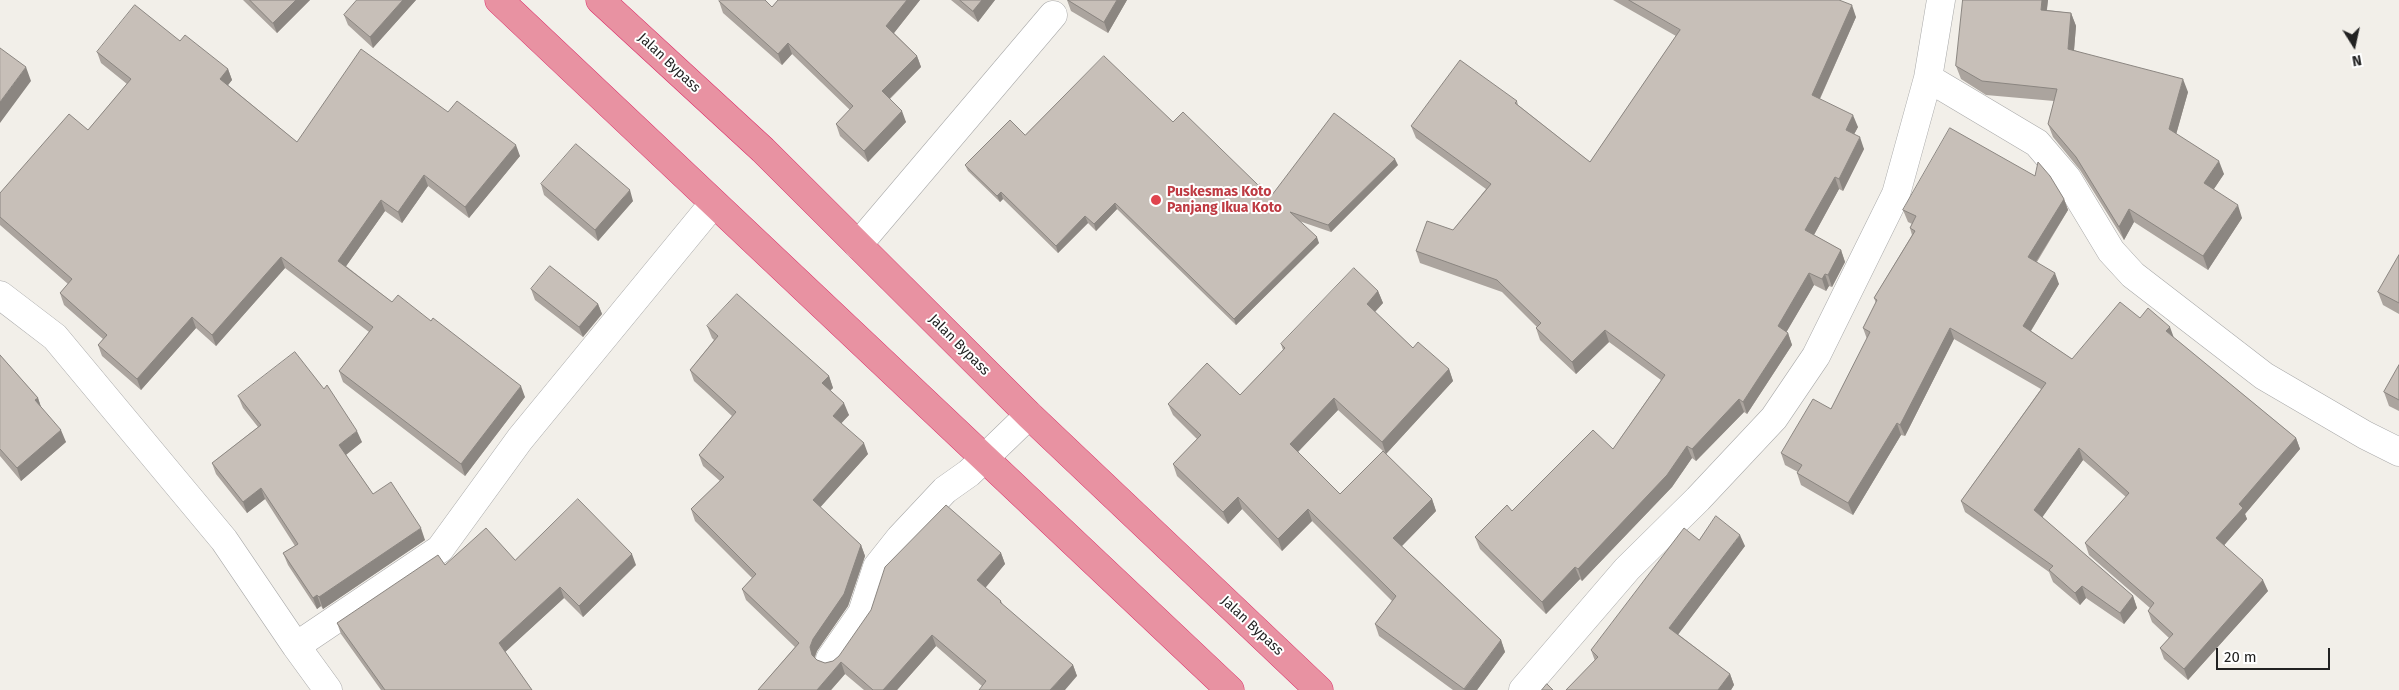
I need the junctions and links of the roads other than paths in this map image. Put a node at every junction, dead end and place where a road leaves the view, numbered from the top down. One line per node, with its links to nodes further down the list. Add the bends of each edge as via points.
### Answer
1 (499, 0): 6 (highway)
2 (600, 0): 7 (highway, Jalan Bypass, via 763,150)
3 (1941, 0): 5 (street)
4 (1053, 15): 7 (street)
5 (1928, 78): 10 (street, via 2037,142 2068,178 2111,251 2133,275 2264,376); 17 (street, via 1896,194 1816,356 1774,418 1626,569)
6 (713, 204): 11 (highway); 12 (street, via 520,439 440,549)
7 (858, 245): 9 (highway, Jalan Bypass)
8 (0, 295): 12 (street, via 55,337 224,540)
9 (1029, 415): 11 (street); 16 (highway, Jalan Bypass)
10 (2399, 452)
11 (983, 459): 13 (street, via 945,490 877,567 862,613); 15 (highway)
12 (296, 646): 14 (street)
13 (830, 659)
14 (328, 690)
15 (1230, 690)
16 (1319, 690)
17 (1523, 690)

